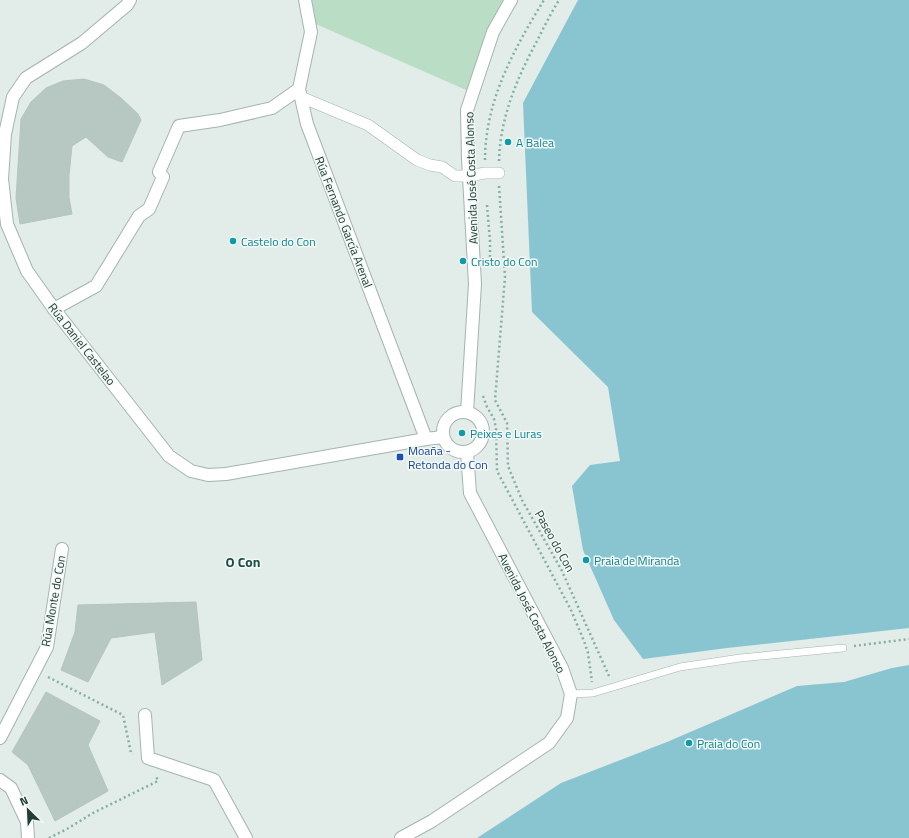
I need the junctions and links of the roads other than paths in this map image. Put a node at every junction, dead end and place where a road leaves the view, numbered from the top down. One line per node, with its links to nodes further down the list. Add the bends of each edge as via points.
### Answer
1 (130, 0): 7 (street, Rúa Daniel Castelao, via 82,42 26,78 13,97 5,134 2,179 6,224 27,271)
2 (305, 0): 4 (street, Rúa Fernando García Arenal, via 311,32)
3 (511, 0): 6 (street, Avenida José Costa Alonso, via 493,32 467,110)
4 (300, 93): 6 (street, via 368,125 417,160 442,167 455,176); 7 (street, via 272,108 179,126 159,172 163,177 149,209 139,216 96,286); 10 (street, Rúa Fernando García Arenal, via 310,131)
5 (500, 173): 6 (street)
6 (470, 176): 8 (street, Avenida José Costa Alonso, via 475,284)
7 (54, 309): 10 (street, Rúa Daniel Castelao, via 169,456 191,471 208,475 226,474)
8 (466, 412): 9 (street, via 453,414 448,418 444,424); 11 (street, via 478,419 483,432 478,445)
9 (444, 437): 10 (street, Rúa Daniel Castelao); 11 (street, via 450,448)
10 (426, 439)
11 (467, 452): 14 (street, Avenida José Costa Alonso, via 470,493 562,668)
12 (62, 549): 16 (street, Rúa Monte do Con, via 47,647)
13 (843, 648): 14 (lane, via 680,667 593,693)
14 (571, 694): 20 (street, Avenida José Costa Alonso, via 567,718 549,743 432,821)
15 (145, 715): 19 (street, via 148,758 214,780)
16 (0, 738)
17 (0, 780): 18 (street, via 11,788 27,822)
18 (28, 838)
19 (246, 838)
20 (401, 838)

